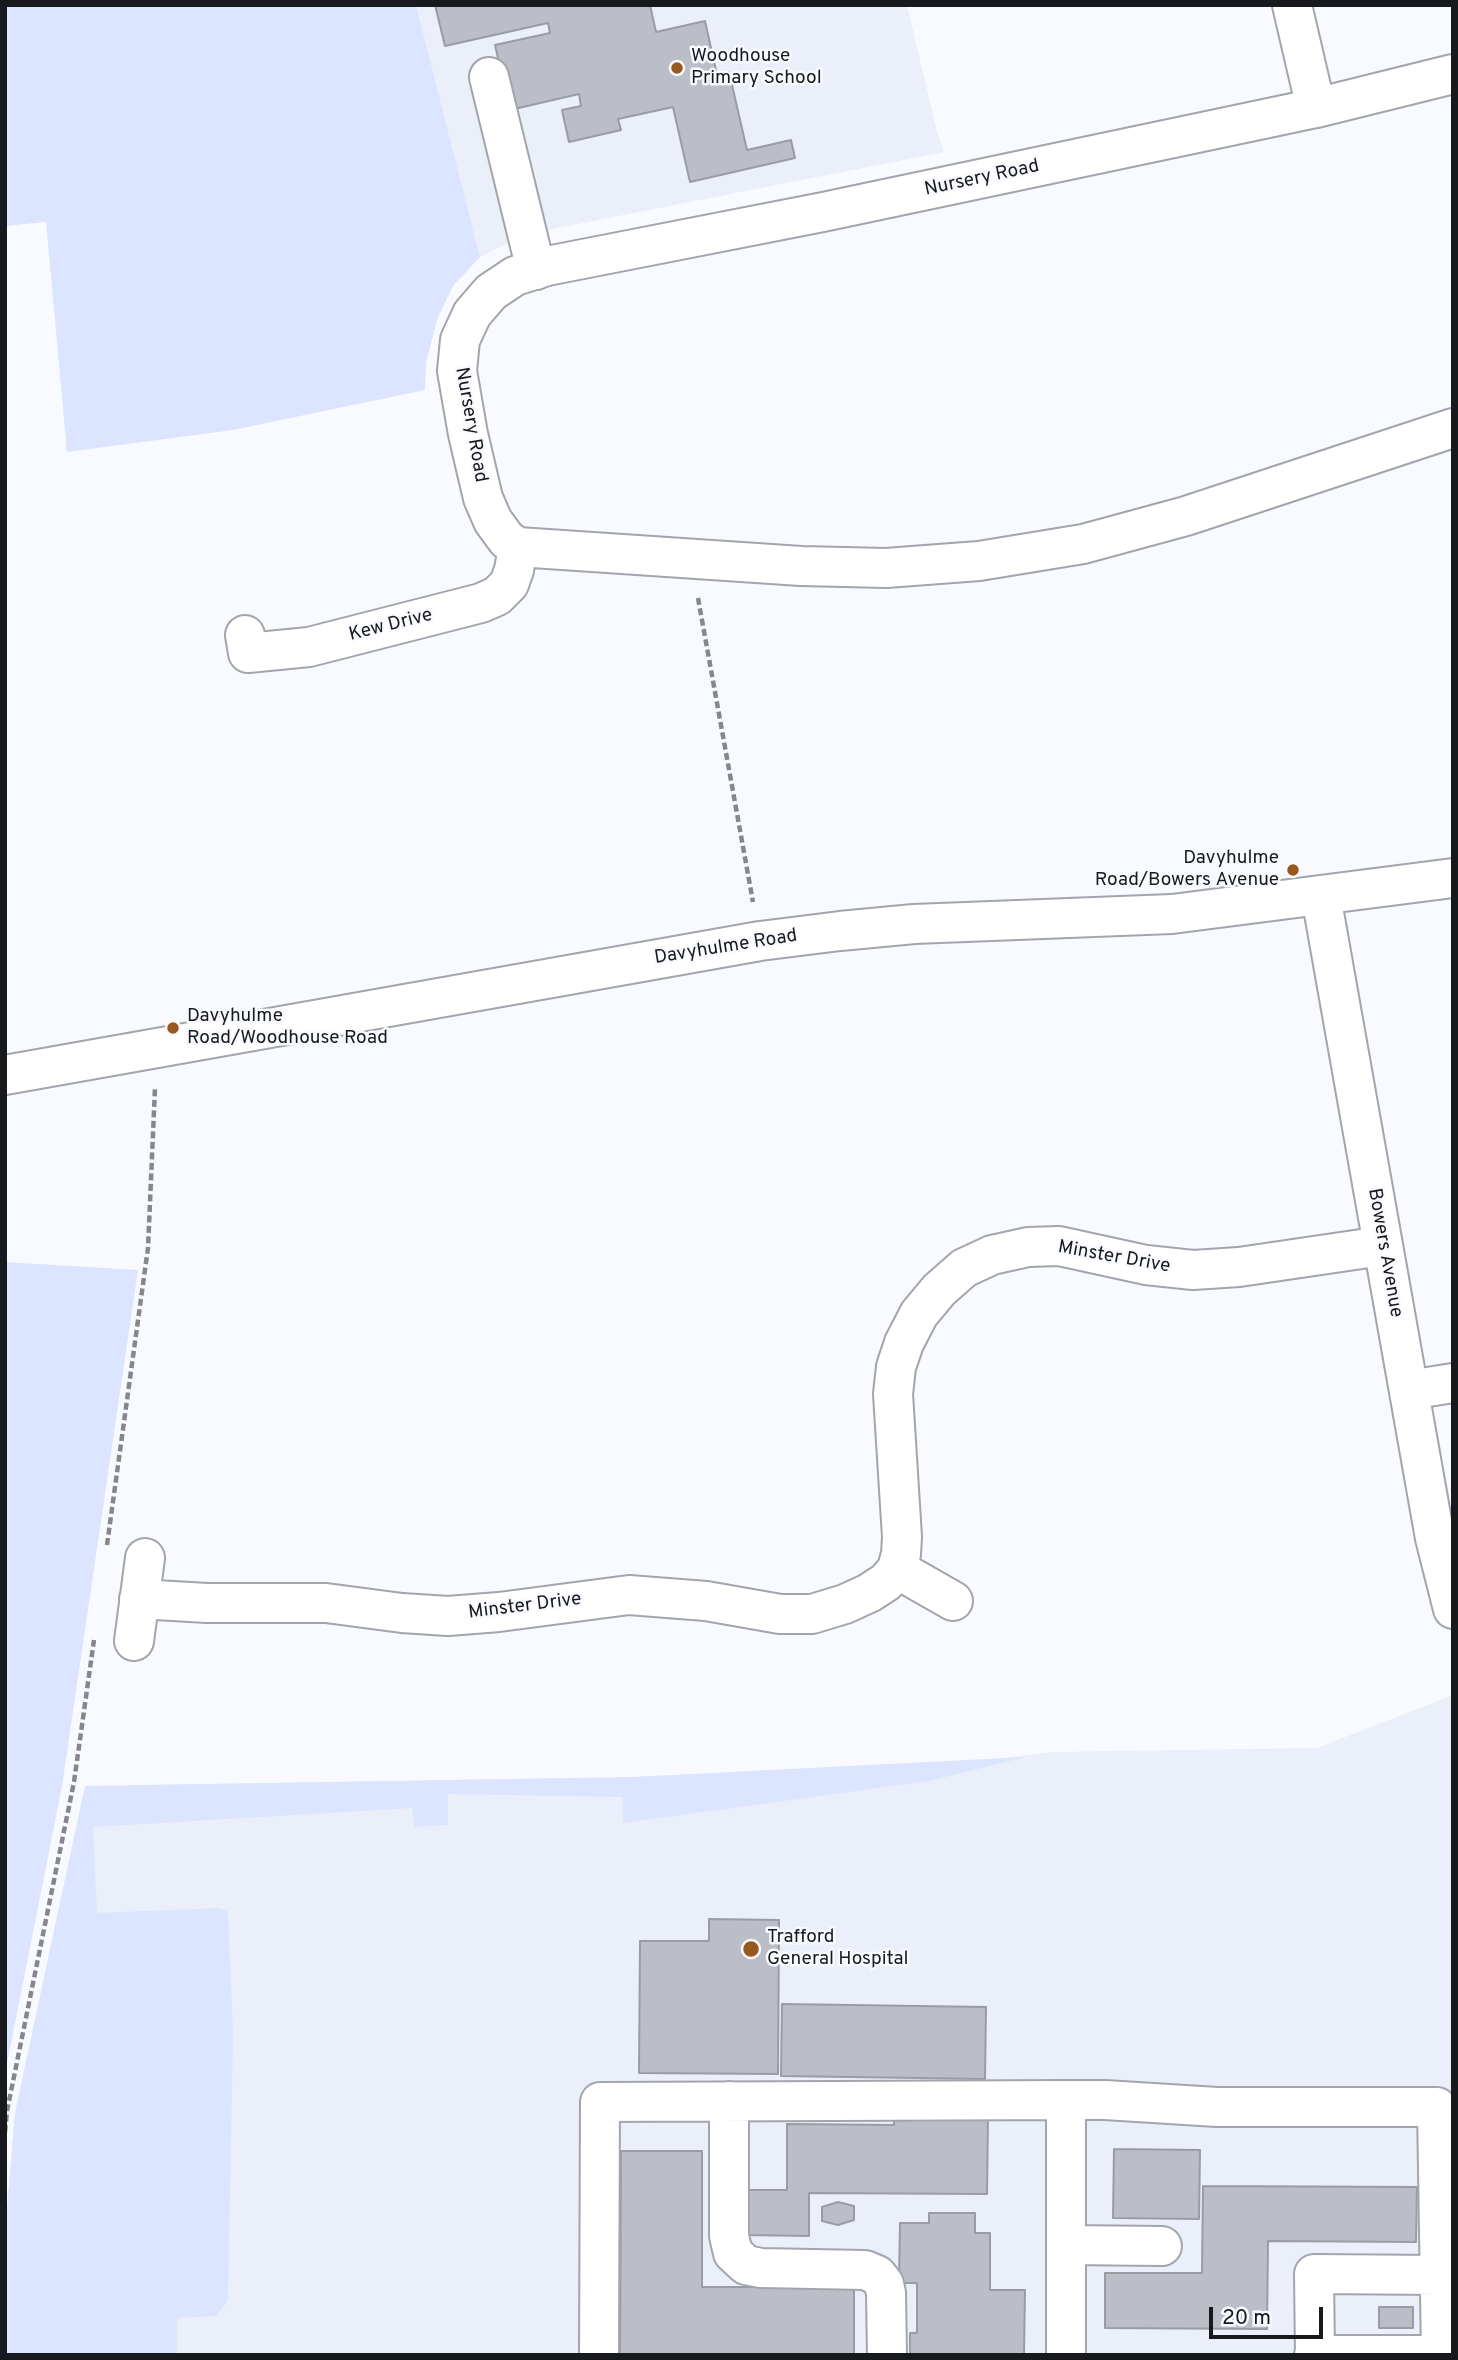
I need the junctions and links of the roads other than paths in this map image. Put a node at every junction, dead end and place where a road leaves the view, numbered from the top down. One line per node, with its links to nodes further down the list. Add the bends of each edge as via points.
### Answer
1 (1292, 5): 4 (street)
2 (1453, 74): 4 (street, Nursery Road)
3 (489, 77): 5 (street)
4 (1316, 108): 5 (street, Nursery Road)
5 (536, 270): 7 (street, Nursery Road, via 515,276 491,292 472,314 460,340 457,371 484,498 493,521)
6 (1453, 428): 7 (street, via 1186,516 1083,544 979,561 886,568 801,566)
7 (518, 547): 8 (street, Kew Drive, via 509,584 481,603 309,647 248,653)
8 (245, 635)
9 (1453, 878): 10 (street, Davyhulme Road)
10 (1321, 896): 11 (street, Davyhulme Road, via 1172,914 914,924 760,941); 12 (street, Bowers Avenue)
11 (5, 1074)
12 (1382, 1246): 14 (street, Bowers Avenue); 16 (street, Minster Drive, via 1193,1270 1059,1246 1028,1247 992,1255 964,1268 919,1314 896,1367 893,1394 902,1537)
13 (1453, 1383): 14 (street)
14 (1409, 1390): 19 (street, Bowers Avenue, via 1435,1538)
15 (145, 1558): 17 (street)
16 (897, 1569): 17 (street, Minster Drive, via 869,1593 812,1614 629,1595 448,1616 326,1603); 18 (street)
17 (139, 1598): 20 (street)
18 (953, 1601)
19 (1453, 1609)
20 (134, 1641)
21 (1066, 2100): 22 (street); 23 (street); 25 (street, via 1217,2107 1437,2107)
22 (729, 2101): 26 (street, via 600,2102); 27 (street, via 729,2236 733,2253 746,2265 761,2268 865,2270 877,2275 886,2293)
23 (1066, 2245): 24 (street); 28 (street)
24 (1162, 2246)
25 (1440, 2275): 29 (street, via 1314,2274); 30 (street)
26 (599, 2355)
27 (887, 2355)
28 (1066, 2355)
29 (1315, 2355): 30 (street)
30 (1442, 2355)

